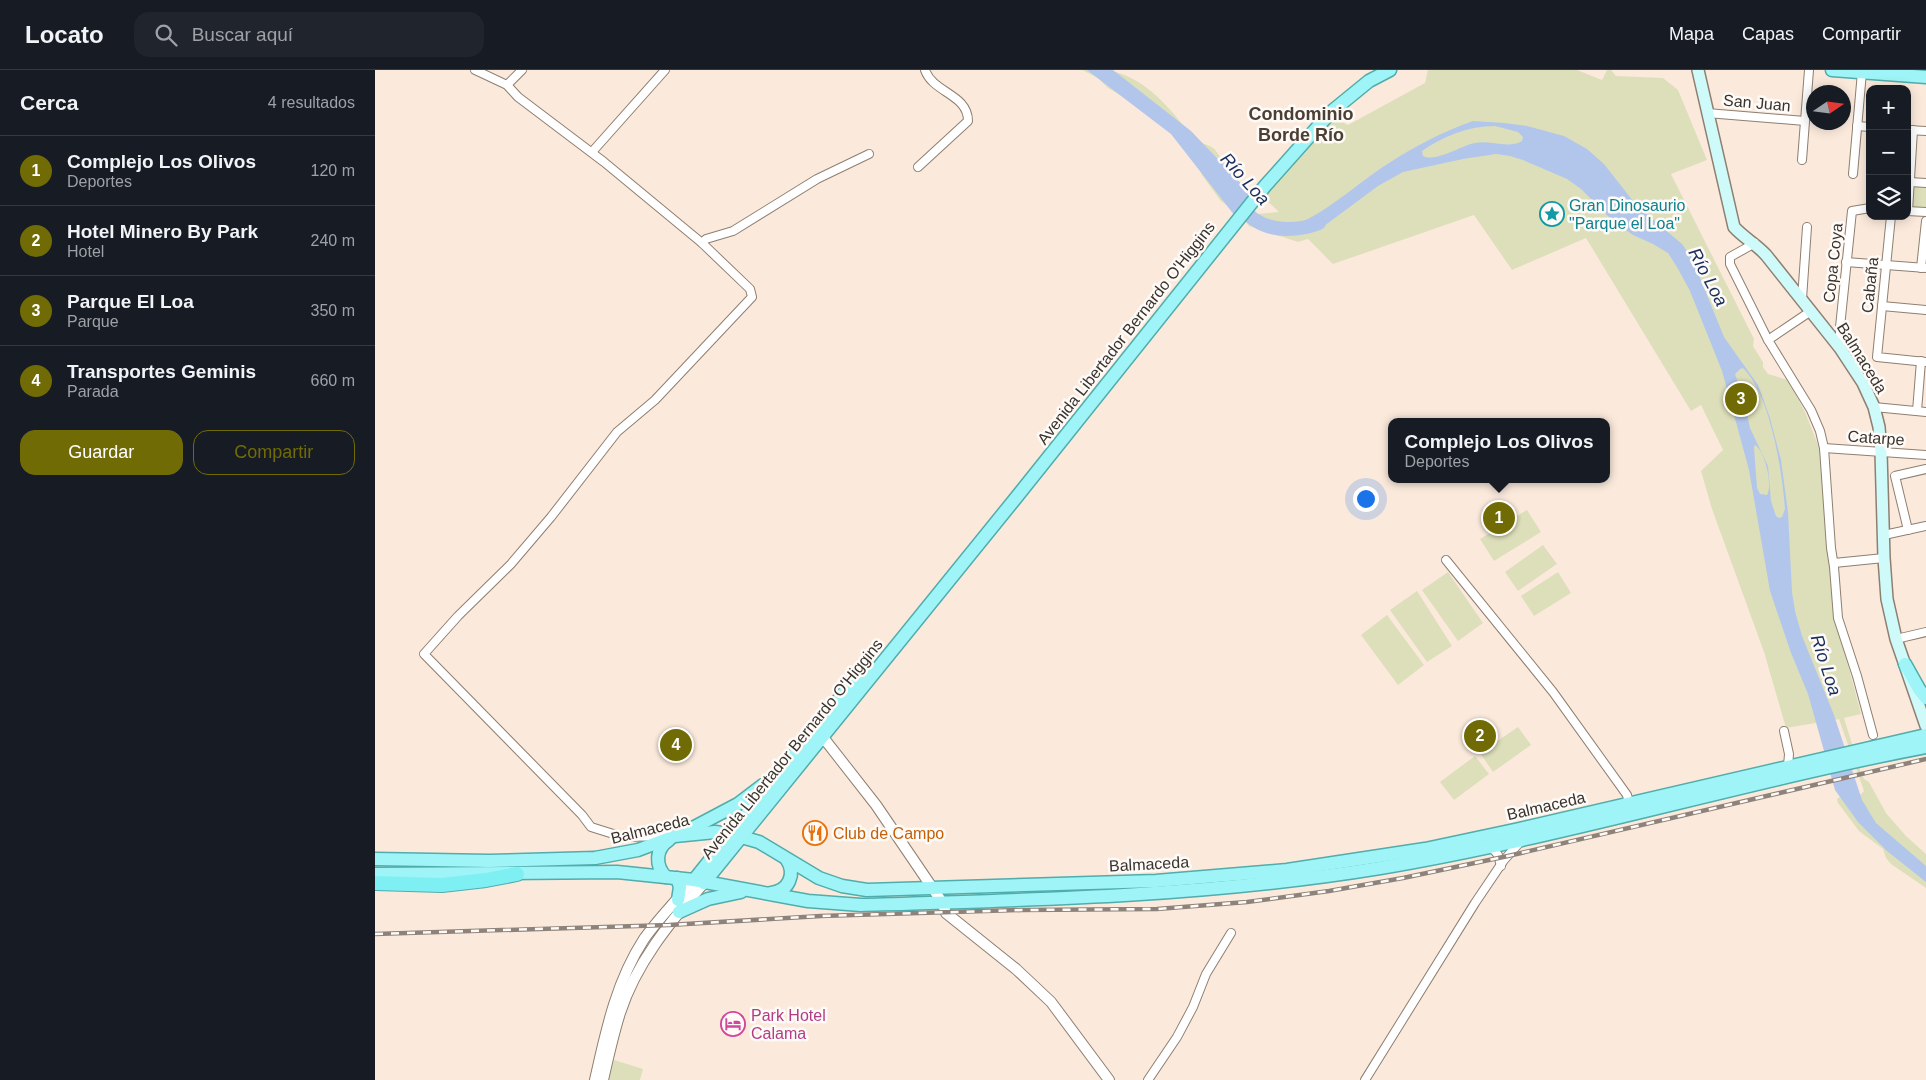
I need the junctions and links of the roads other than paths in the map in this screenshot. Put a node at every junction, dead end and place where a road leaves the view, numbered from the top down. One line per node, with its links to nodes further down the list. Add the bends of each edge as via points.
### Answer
1 (475, 70): 11 (street)
2 (522, 70): 11 (street)
3 (665, 70): 18 (street)
4 (925, 70): 21 (street, via 932,82 963,103 968,121)
5 (1390, 70): 57 (main road, Avenida Libertador Bernardo O'Higgins, via 1369,81 1331,112 1265,186)
6 (1698, 70): 12 (main road, Balmaceda)
7 (1809, 70): 13 (street)
8 (1832, 70): 9 (main road)
9 (1862, 72): 10 (main road); 14 (street)
10 (1926, 77)
11 (507, 85): 18 (street, via 518,97)
12 (1707, 113): 13 (street, San Juan); 31 (main road, Balmaceda, via 1732,222 1742,236)
13 (1805, 121): 20 (street)
14 (1857, 126): 15 (street); 22 (street)
15 (1866, 126)
16 (1911, 130): 17 (street)
17 (1926, 131)
18 (592, 152): 32 (street)
19 (869, 154): 32 (street, via 817,179 733,231 706,239)
20 (1801, 160)
21 (918, 167)
22 (1853, 174)
23 (1911, 182): 24 (street)
24 (1926, 183)
25 (1866, 209): 33 (street, Copa Coya, via 1852,211)
26 (1911, 211): 27 (street)
27 (1926, 212)
28 (1891, 220): 34 (street, Cabaña)
29 (1926, 221): 35 (street)
30 (1807, 227): 36 (street)
31 (1755, 243): 36 (main road, Balmaceda); 40 (street, via 1730,257 1730,264)
32 (702, 244): 74 (street, via 750,289 752,297 655,400 617,432 511,564 424,654 582,814 591,827 623,836)
33 (1846, 262): 34 (street); 41 (street, Copa Coya)
34 (1886, 265): 35 (street); 37 (street, Cabaña)
35 (1924, 268)
36 (1802, 300): 38 (main road, Balmaceda)
37 (1882, 306): 39 (street); 42 (street, Cabaña, via 1877,357)
38 (1811, 310): 40 (street); 41 (main road, Balmaceda)
39 (1926, 310)
40 (1768, 340): 46 (street, via 1811,410)
41 (1840, 348): 43 (main road, Balmaceda)
42 (1924, 362): 44 (street)
43 (1874, 407): 44 (street); 47 (main road, Balmaceda)
44 (1917, 411): 45 (street)
45 (1926, 412)
46 (1824, 448): 47 (street, Catarpe); 55 (street)
47 (1881, 452): 48 (street, Catarpe); 52 (main road, Balmaceda)
48 (1926, 456)
49 (1926, 469): 51 (street, via 1895,476)
50 (1926, 526): 51 (street)
51 (1907, 530): 52 (street)
52 (1884, 535): 53 (main road, Balmaceda)
53 (1884, 558): 55 (street); 58 (main road, Balmaceda, via 1887,599)
54 (1446, 560): 71 (street, via 1553,692)
55 (1834, 563): 63 (street, via 1838,618)
56 (1926, 632): 58 (street)
57 (904, 635): 65 (main road, Avenida Libertador Bernardo O'Higgins); 68 (main road, Avenida Libertador Bernardo O'Higgins, via 844,693)
58 (1896, 639): 59 (main road, Balmaceda)
59 (1905, 664): 60 (main road); 61 (main road, Balmaceda)
60 (1926, 698)
61 (1926, 726)
62 (1784, 731): 70 (street)
63 (1873, 735)
64 (1926, 735): 67 (main road, Balmaceda)
65 (822, 736): 72 (main road, Avenida Libertador Bernardo O'Higgins); 86 (street, via 876,805)
66 (1926, 747): 67 (main road, Balmaceda)
67 (1866, 753): 69 (main road, Balmaceda)
68 (787, 763): 74 (main road, via 737,804); 75 (main road, Avenida Libertador Bernardo O'Higgins)
69 (1816, 765): 70 (main road, Balmaceda); 73 (main road, Balmaceda)
70 (1789, 766): 71 (main road, Balmaceda)
71 (1629, 803): 73 (main road, Balmaceda)
72 (752, 823): 75 (main road, Avenida Libertador Bernardo O'Higgins); 76 (main road)
73 (1520, 834): 77 (main road, Balmaceda); 80 (street); 86 (main road, Balmaceda, via 1287,870 1156,881)
74 (675, 836): 75 (main road, Balmaceda, via 715,832); 78 (main road, Balmaceda, via 638,850 595,858 489,861); 83 (main road, via 664,843 658,855 658,865)
75 (736, 836): 76 (main road, Balmaceda); 84 (main road, Avenida Libertador Bernardo O'Higgins)
76 (759, 842): 79 (main road, Balmaceda)
77 (1487, 848): 80 (street, via 1499,855); 89 (main road, Balmaceda, via 1336,875 1209,890)
78 (375, 859)
79 (787, 860): 86 (main road, Balmaceda, via 819,878 854,888); 88 (main road, via 791,867 790,880 781,891)
80 (1501, 866): 96 (street)
81 (375, 874): 82 (main road, Balmaceda)
82 (517, 874): 83 (main road, Balmaceda, via 592,872); 85 (highway, via 442,885)
83 (672, 877): 84 (main road, Balmaceda); 90 (main road, via 680,887)
84 (699, 882): 87 (main road, Balmaceda); 90 (street)
85 (375, 883)
86 (933, 889): 89 (street)
87 (750, 890): 88 (main road, Balmaceda); 90 (main road)
88 (771, 893): 89 (main road, Balmaceda, via 844,904)
89 (942, 902): 94 (street, via 946,913 1016,969 1051,1002)
90 (678, 906): 92 (street, via 645,938 624,976); 93 (street, via 630,988)
91 (1231, 933): 95 (street, via 1206,974 1177,1037)
92 (595, 1080)
93 (603, 1080)
94 (1109, 1080)
95 (1148, 1080)
96 (1365, 1080)

